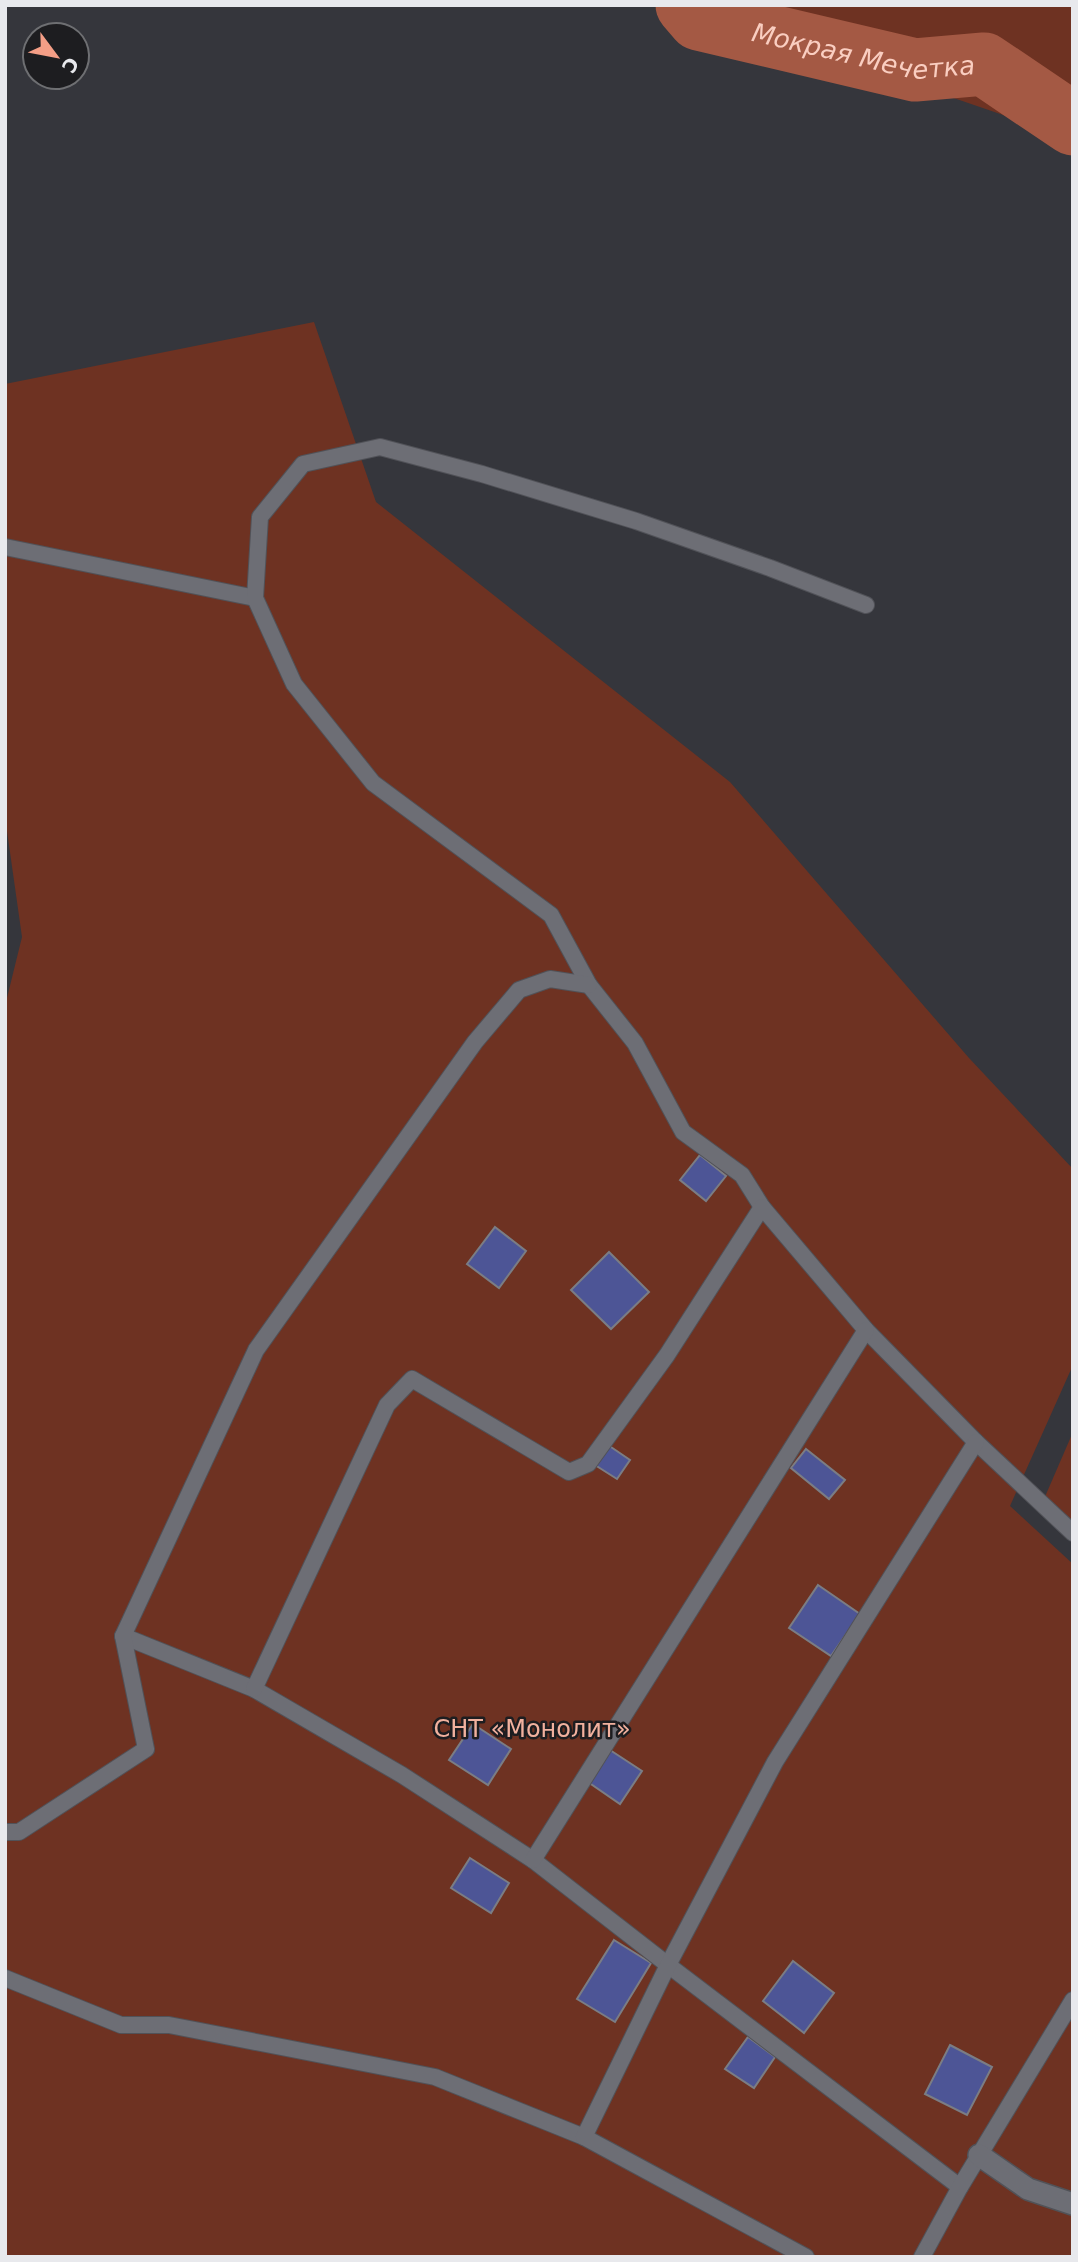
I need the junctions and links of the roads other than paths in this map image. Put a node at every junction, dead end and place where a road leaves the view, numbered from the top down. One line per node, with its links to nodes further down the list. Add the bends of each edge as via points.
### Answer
1 (5, 547): 2 (lane)
2 (254, 598): 3 (lane, via 260,517 303,464 380,447 636,521); 4 (lane, via 294,684 373,783 551,915)
3 (866, 605)
4 (589, 985): 5 (lane, via 635,1043 683,1132 742,1175); 9 (lane, via 550,979 519,990 475,1042 256,1350)
5 (762, 1207): 6 (lane); 10 (lane, via 667,1355 588,1464 569,1472 412,1379 387,1405)
6 (866, 1330): 7 (lane); 12 (lane)
7 (976, 1441): 8 (lane); 13 (lane, via 775,1762)
8 (1073, 1534)
9 (122, 1636): 10 (lane); 11 (lane, via 146,1749 19,1832)
10 (254, 1689): 12 (lane, via 402,1775)
11 (5, 1832)
12 (533, 1860): 13 (lane)
13 (668, 1965): 16 (lane); 18 (lane)
14 (5, 1978): 16 (lane, via 121,2025 169,2025 435,2077)
15 (1073, 2000): 17 (lane)
16 (584, 2137): 20 (lane)
17 (979, 2155): 18 (lane); 19 (street, via 1028,2189)
18 (960, 2187): 21 (lane)
19 (1073, 2204)
20 (806, 2257)
21 (922, 2257)

